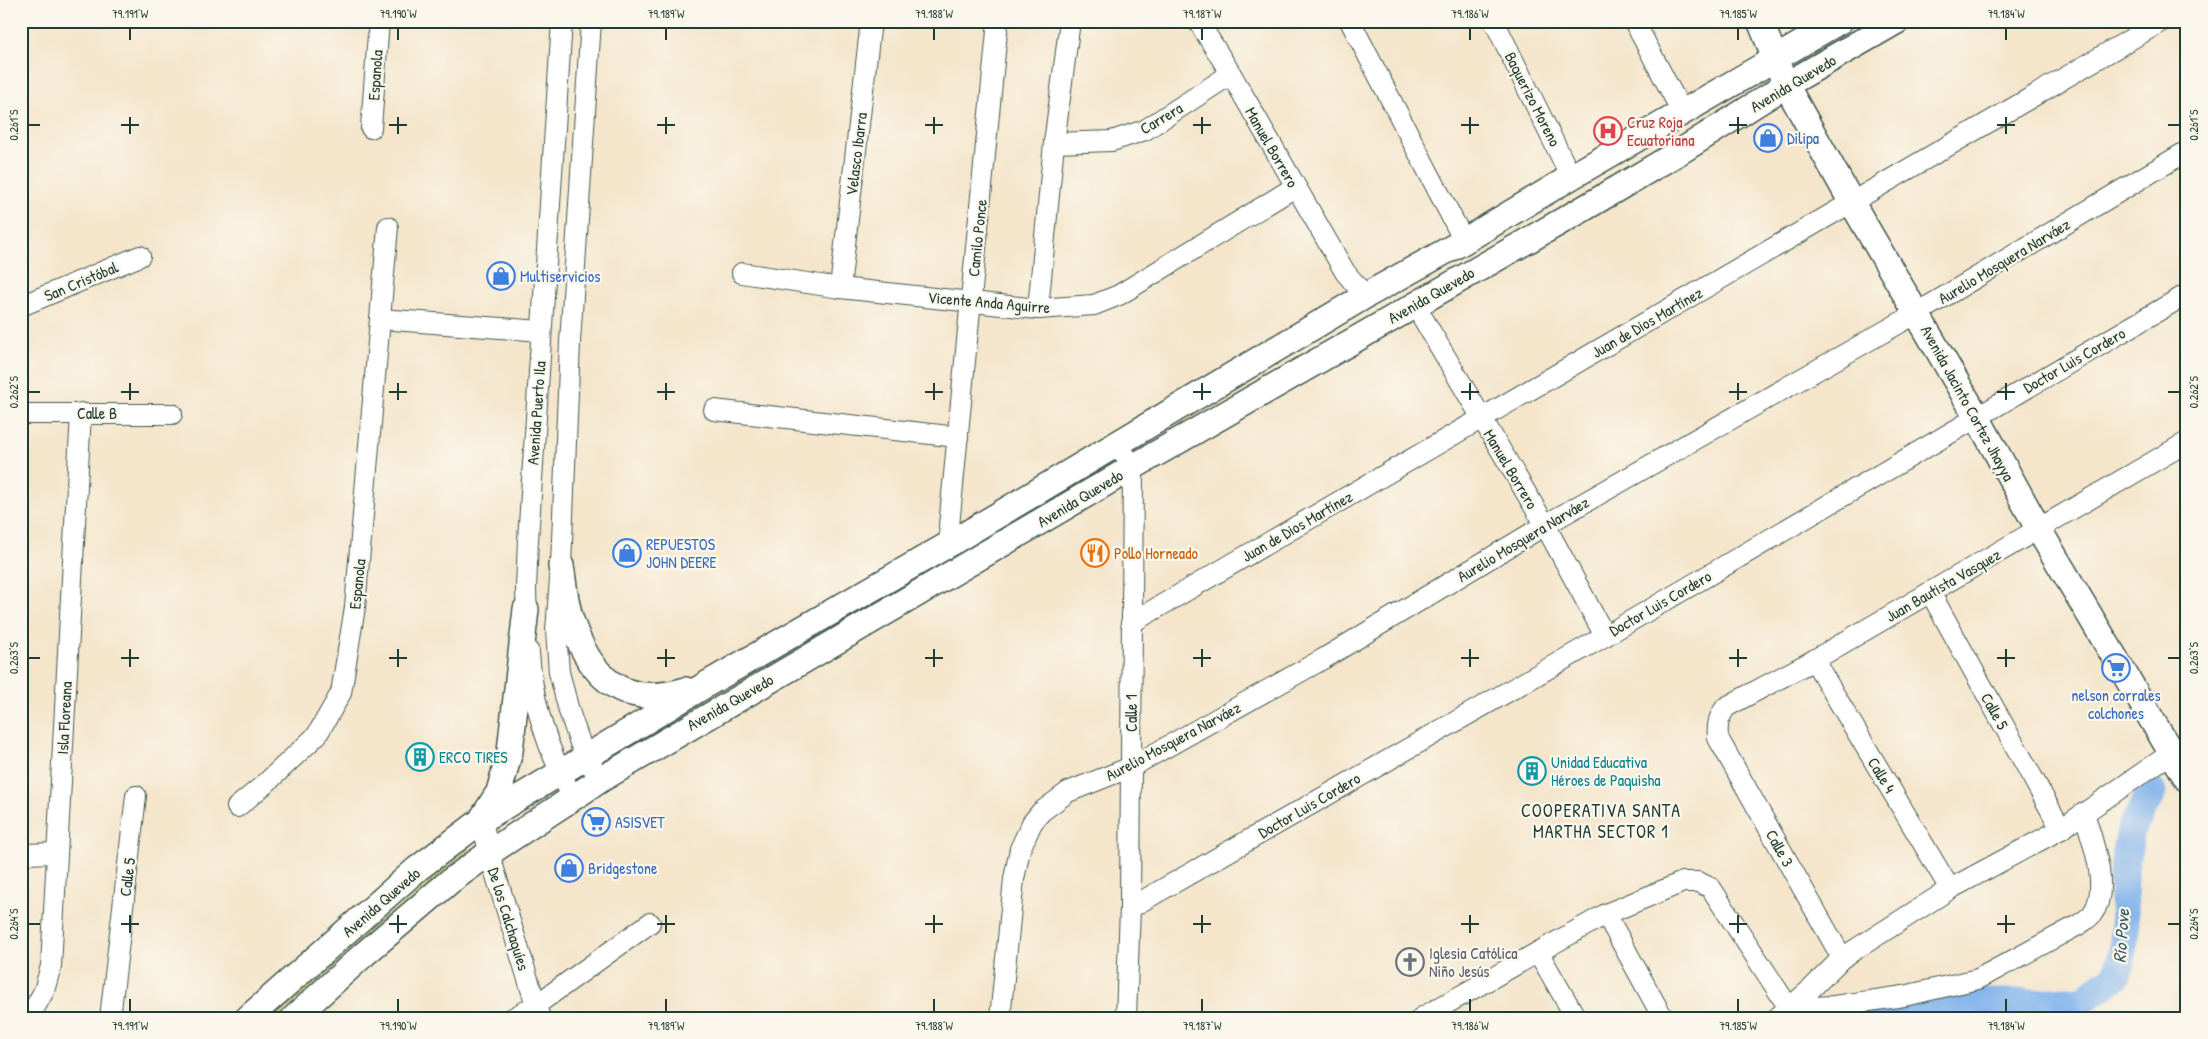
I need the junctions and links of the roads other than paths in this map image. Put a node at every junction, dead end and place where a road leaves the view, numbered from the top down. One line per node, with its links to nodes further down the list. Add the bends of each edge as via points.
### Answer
1 (379, 21): 19 (street, Espanola)
2 (562, 21): 38 (street, Avenida Puerto Ila)
3 (591, 21): 52 (street, Avenida Puerto Ila, via 570,342)
4 (871, 21): 29 (street, Velasco Ibarra)
5 (998, 21): 32 (street, Camilo Ponce)
6 (1070, 21): 20 (street)
7 (1198, 21): 16 (street, Manuel Borrero)
8 (1350, 21): 26 (street)
9 (1494, 21): 22 (street, Baquerizo Moreno)
10 (1634, 21): 18 (street)
11 (1760, 21): 15 (main road, Avenida Jacinto Cortez Jhayya)
12 (1840, 21): 15 (main road, Avenida Quevedo)
13 (1897, 21): 17 (main road, Avenida Quevedo)
14 (2162, 21): 24 (street, Juan de Dios Martínez)
15 (1775, 59): 17 (main road, Avenida Jacinto Cortez Jhayya); 18 (main road, Avenida Quevedo)
16 (1230, 74): 20 (street, Carrera, via 1145,130 1112,141); 23 (street, Manuel Borrero)
17 (1786, 85): 24 (main road, Avenida Jacinto Cortez Jhayya); 33 (main road, Avenida Quevedo, via 1686,148)
18 (1683, 114): 22 (main road, Avenida Quevedo)
19 (371, 128)
20 (1054, 143): 35 (street)
21 (2187, 151): 36 (street, Aurelio Mosquera Narváez)
22 (1572, 176): 26 (main road, Avenida Quevedo)
23 (1295, 188): 31 (street, Manuel Borrero, via 1345,272); 35 (street, Vicente Anda Aguirre, via 1119,295 1094,305)
24 (1852, 204): 36 (main road, Avenida Jacinto Cortez Jhayya); 44 (street, Juan de Dios Martínez)
25 (388, 227): 37 (street, Espanola)
26 (1464, 241): 31 (main road, Avenida Quevedo)
27 (140, 256): 34 (street, San Cristóbal)
28 (742, 273): 29 (street, Vicente Anda Aguirre)
29 (840, 288): 32 (street, Vicente Anda Aguirre)
30 (2187, 294): 43 (street, Doctor Luis Cordero)
31 (1365, 296): 47 (main road, Avenida Quevedo)
32 (970, 301): 35 (street, Vicente Anda Aguirre); 45 (street, Camilo Ponce)
33 (1415, 305): 44 (street, Manuel Borrero); 48 (main road, Avenida Quevedo)
34 (21, 306)
35 (1038, 309)
36 (1918, 313): 43 (main road, Avenida Jacinto Cortez Jhayya); 49 (street, Aurelio Mosquera Narváez)
37 (380, 319): 38 (street); 67 (street, Espanola, via 355,607 341,693 316,735)
38 (541, 331): 54 (street, Avenida Puerto Ila)
39 (714, 410): 45 (street)
40 (81, 413): 41 (street, Calle B); 42 (street, Calle B); 71 (street, Isla Floreana)
41 (21, 414)
42 (172, 414)
43 (1977, 417): 50 (main road, Avenida Jacinto Cortez Jhayya); 56 (street, Doctor Luis Cordero)
44 (1481, 419): 49 (street, Manuel Borrero); 55 (street, Juan de Dios Martínez)
45 (958, 437): 51 (street, Camilo Ponce, via 949,526)
46 (2187, 442): 50 (street, Juan Bautista Vasquez)
47 (1117, 443): 48 (street); 51 (main road, Avenida Quevedo)
48 (1133, 467): 55 (street, Calle 1); 64 (main road, Avenida Quevedo)
49 (1545, 524): 56 (street, Manuel Borrero); 62 (street, Aurelio Mosquera Narváez, via 1323,659)
50 (2039, 530): 53 (street, Juan Bautista Vasquez); 61 (main road, Avenida Jacinto Cortez Jhayya)
51 (951, 543): 58 (main road, Avenida Quevedo)
52 (561, 566): 58 (main road, via 570,618 584,650 602,677 635,696 650,697 669,696); 60 (street, Avenida Puerto Ila, via 556,630 559,672)
53 (1930, 592): 57 (street, Juan Bautista Vasquez); 70 (street, Calle 5)
54 (526, 609): 63 (street, Avenida Puerto Ila, via 531,679); 69 (main road, via 510,751 499,792)
55 (1131, 622): 62 (street, Calle 1)
56 (1605, 636): 75 (street, Doctor Luis Cordero)
57 (1814, 660): 59 (street, Juan Bautista Vasquez, via 1726,708 1717,726); 74 (street, Calle 4)
58 (707, 684): 60 (main road, Avenida Quevedo)
59 (1718, 738): 79 (street, Calle 3)
60 (587, 757): 63 (main road, Avenida Quevedo); 64 (street, Avenida Puerto Ila)
61 (2178, 765): 68 (street)
62 (1131, 766): 75 (street, Calle 1); 88 (street, Aurelio Mosquera Narváez, via 1068,792 1032,823 1020,849 1014,879)
63 (559, 773): 66 (street, Avenida Puerto Ila); 69 (main road, Avenida Quevedo)
64 (600, 780): 66 (main road, Avenida Quevedo)
65 (136, 796): 84 (street, Calle 5)
66 (573, 798): 72 (main road, Avenida Quevedo)
67 (237, 807)
68 (2084, 813): 70 (street); 81 (street, via 2101,890 2092,915 2080,924 1978,979 1904,996)
69 (482, 820): 72 (street, De los Calchaquíes); 85 (main road, Avenida Quevedo, via 417,869)
70 (2061, 829): 74 (street)
71 (57, 853): 73 (street); 83 (street, Isla Floreana, via 51,966 44,991)
72 (489, 853): 80 (street, De los Calchaquíes); 86 (main road, Avenida Quevedo, via 446,885)
73 (21, 854)
74 (1950, 889): 79 (street)
75 (1130, 908): 89 (street, Calle 1)
76 (1606, 914): 78 (street); 81 (street, via 1683,882 1698,882 1711,888); 91 (street)
77 (650, 923): 80 (street)
78 (1538, 952): 82 (street); 90 (street)
79 (1842, 958): 81 (street)
80 (538, 1011): 87 (street)
81 (1783, 1013)
82 (1429, 1016)
83 (29, 1018)
84 (110, 1018)
85 (248, 1018)
86 (294, 1018)
87 (514, 1018)
88 (1000, 1018)
89 (1126, 1018)
90 (1576, 1018)
91 (1664, 1018)

